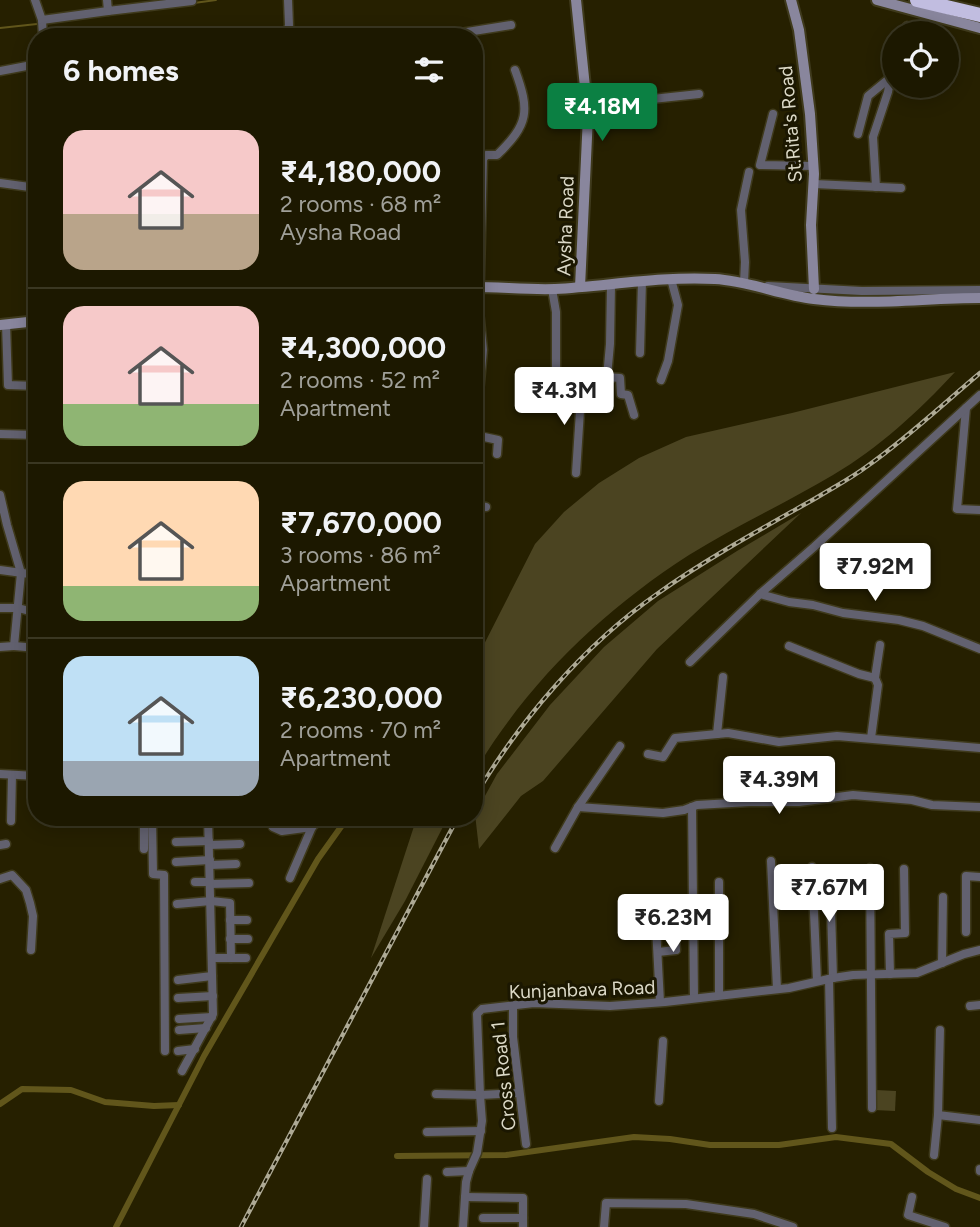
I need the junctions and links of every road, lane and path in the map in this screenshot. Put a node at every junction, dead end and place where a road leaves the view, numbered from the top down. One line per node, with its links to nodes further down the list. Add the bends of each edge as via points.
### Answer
1 (35, 0): 11 (street)
2 (107, 0): 9 (street)
3 (288, 0): 14 (street)
4 (576, 0): 23 (street, Aysha Road)
5 (791, 0): 27 (street, St.Rita's Road, via 800,30)
6 (877, 0): 15 (street)
7 (916, 0): 10 (highway)
8 (192, 1): 9 (street)
9 (108, 11): 11 (street)
10 (980, 15)
11 (42, 20): 13 (street)
12 (511, 25): 16 (street)
13 (42, 28)
14 (288, 28)
15 (980, 28)
16 (483, 29)
17 (28, 66): 19 (street)
18 (514, 70): 26 (street, via 523,93 522,125 497,155)
19 (0, 71)
20 (882, 84): 25 (street, via 867,96)
21 (699, 94): 23 (street)
22 (886, 98): 32 (street, via 873,137)
23 (587, 106): 40 (street, Aysha Road)
24 (773, 114): 27 (street, via 760,165)
25 (858, 134)
26 (483, 159)
27 (814, 166): 30 (street, St.Rita's Road)
28 (749, 172): 36 (street, via 741,210)
29 (0, 183): 31 (street)
30 (814, 184): 32 (street); 42 (street, St.Rita's Road)
31 (28, 187)
32 (876, 187): 33 (street)
33 (901, 188)
34 (671, 279): 35 (street); 36 (street); 48 (street, via 678,305)
35 (642, 281): 37 (street); 47 (street)
36 (744, 283): 38 (street)
37 (611, 285): 40 (street); 52 (street, via 607,377 620,378 621,394 628,395)
38 (761, 286): 42 (street); 44 (street, via 814,299 857,302)
39 (483, 287): 41 (street)
40 (580, 287): 41 (street)
41 (552, 289): 57 (street, via 556,379 582,380)
42 (814, 289): 43 (street)
43 (980, 290)
44 (980, 298)
45 (28, 322): 46 (street)
46 (3, 325): 49 (street, via 8,385)
47 (640, 353)
48 (661, 380)
49 (28, 386)
50 (980, 395): 51 (street)
51 (973, 404): 62 (street, via 957,509); 66 (street)
52 (634, 415)
53 (0, 434): 54 (street)
54 (28, 435)
55 (483, 438): 56 (street, via 498,440)
56 (497, 454)
57 (576, 473)
58 (0, 495): 60 (street)
59 (483, 506): 61 (street)
60 (1, 507): 64 (street)
61 (486, 507)
62 (980, 510)
63 (0, 570): 64 (street)
64 (21, 573): 65 (street); 68 (street)
65 (28, 574)
66 (760, 594): 75 (street, via 923,626); 76 (street)
67 (0, 608): 68 (street)
68 (18, 608): 69 (street); 71 (street)
69 (28, 611)
70 (880, 645): 78 (street)
71 (14, 646): 73 (street); 74 (street)
72 (789, 646): 78 (street)
73 (0, 647)
74 (28, 647)
75 (980, 649)
76 (690, 662)
77 (723, 677): 79 (street)
78 (875, 678): 80 (street)
79 (717, 734): 80 (street, via 779,742); 83 (street, via 674,738 663,757)
80 (871, 738): 82 (street)
81 (620, 746): 87 (street)
82 (980, 748)
83 (648, 754)
84 (0, 774): 85 (street)
85 (12, 775): 86 (street); 90 (street)
86 (28, 776)
87 (578, 807): 88 (street, via 663,813); 99 (street)
88 (692, 807): 89 (street, via 853,795); 143 (street)
89 (980, 807)
90 (11, 821)
91 (144, 826): 100 (street)
92 (152, 826): 155 (street, via 153,874 164,875)
93 (208, 826): 97 (street)
94 (273, 827): 95 (street, via 282,831)
95 (312, 827): 110 (street)
96 (176, 842): 97 (street)
97 (209, 843): 98 (street); 103 (street)
98 (240, 844)
99 (555, 848)
100 (144, 849)
101 (771, 861): 139 (street)
102 (176, 862): 103 (street)
103 (210, 862): 104 (street); 114 (street)
104 (236, 864)
105 (812, 867): 138 (street)
106 (870, 868): 134 (street)
107 (904, 869): 133 (street, via 905,933 889,934)
108 (830, 874): 136 (street)
109 (980, 877): 122 (street, via 965,876)
110 (290, 878)
111 (0, 879): 126 (street, via 12,875 26,890 33,916)
112 (195, 882): 114 (street)
113 (719, 882): 140 (street)
114 (210, 883): 115 (street); 117 (street)
115 (248, 883)
116 (943, 897): 132 (street)
117 (211, 901): 118 (street); 120 (street, via 230,903); 129 (street)
118 (177, 904)
119 (655, 908): 128 (street)
120 (230, 920): 121 (street); 124 (street)
121 (247, 920)
122 (966, 932)
123 (675, 937): 128 (street, via 676,950)
124 (230, 939): 125 (street); 130 (street)
125 (248, 939)
126 (31, 950)
127 (980, 950): 132 (street, Kunjanbava Road)
128 (658, 952): 144 (street)
129 (212, 958): 130 (street); 135 (street)
130 (231, 958): 131 (street)
131 (246, 958)
132 (942, 963): 133 (street, Kunjanbava Road, via 917,973)
133 (890, 974): 134 (street, Kunjanbava Road)
134 (872, 975): 136 (street, Kunjanbava Road); 162 (street)
135 (212, 976): 137 (street); 141 (street)
136 (831, 978): 138 (street, Kunjanbava Road); 165 (street)
137 (178, 980)
138 (817, 981): 139 (street, Kunjanbava Road)
139 (777, 989): 140 (street, Kunjanbava Road)
140 (719, 995): 143 (street, Kunjanbava Road)
141 (213, 996): 142 (street); 148 (street)
142 (178, 998)
143 (694, 998): 144 (street, Kunjanbava Road)
144 (660, 1002): 145 (street, Kunjanbava Road)
145 (513, 1005): 158 (street, Cross Road 1); 160 (street, Kunjanbava Road, via 482,1009 477,1014)
146 (980, 1005): 147 (street)
147 (970, 1006)
148 (212, 1017): 149 (street); 150 (street)
149 (179, 1019)
150 (206, 1028): 151 (street); 154 (street)
151 (179, 1030)
152 (940, 1030): 163 (street)
153 (663, 1041): 161 (street)
154 (195, 1049): 156 (street); 157 (street)
155 (165, 1051)
156 (178, 1051)
157 (182, 1071)
158 (519, 1093): 160 (street); 168 (street, Cross Road 1)
159 (436, 1094): 160 (street)
160 (480, 1095): 167 (street, Kunjanbava Road)
161 (659, 1101)
162 (872, 1108)
163 (938, 1115): 164 (street); 169 (street)
164 (980, 1120)
165 (832, 1128)
166 (427, 1132): 167 (street)
167 (481, 1136): 170 (street, Kunjanbava Road)
168 (526, 1144)
169 (934, 1155)
170 (469, 1171): 171 (street); 173 (street, Kunjanbava Road)
171 (447, 1172)
172 (427, 1179): 178 (street)
173 (465, 1197): 176 (street, via 523,1198); 179 (street, Kunjanbava Road)
174 (912, 1197): 182 (street, via 908,1216)
175 (483, 1218): 176 (street)
176 (523, 1222)
177 (778, 1225): 180 (street, via 754,1214 686,1204 606,1203); 181 (street)
178 (424, 1227)
179 (463, 1227)
180 (604, 1227)
181 (793, 1227)
182 (945, 1227)

